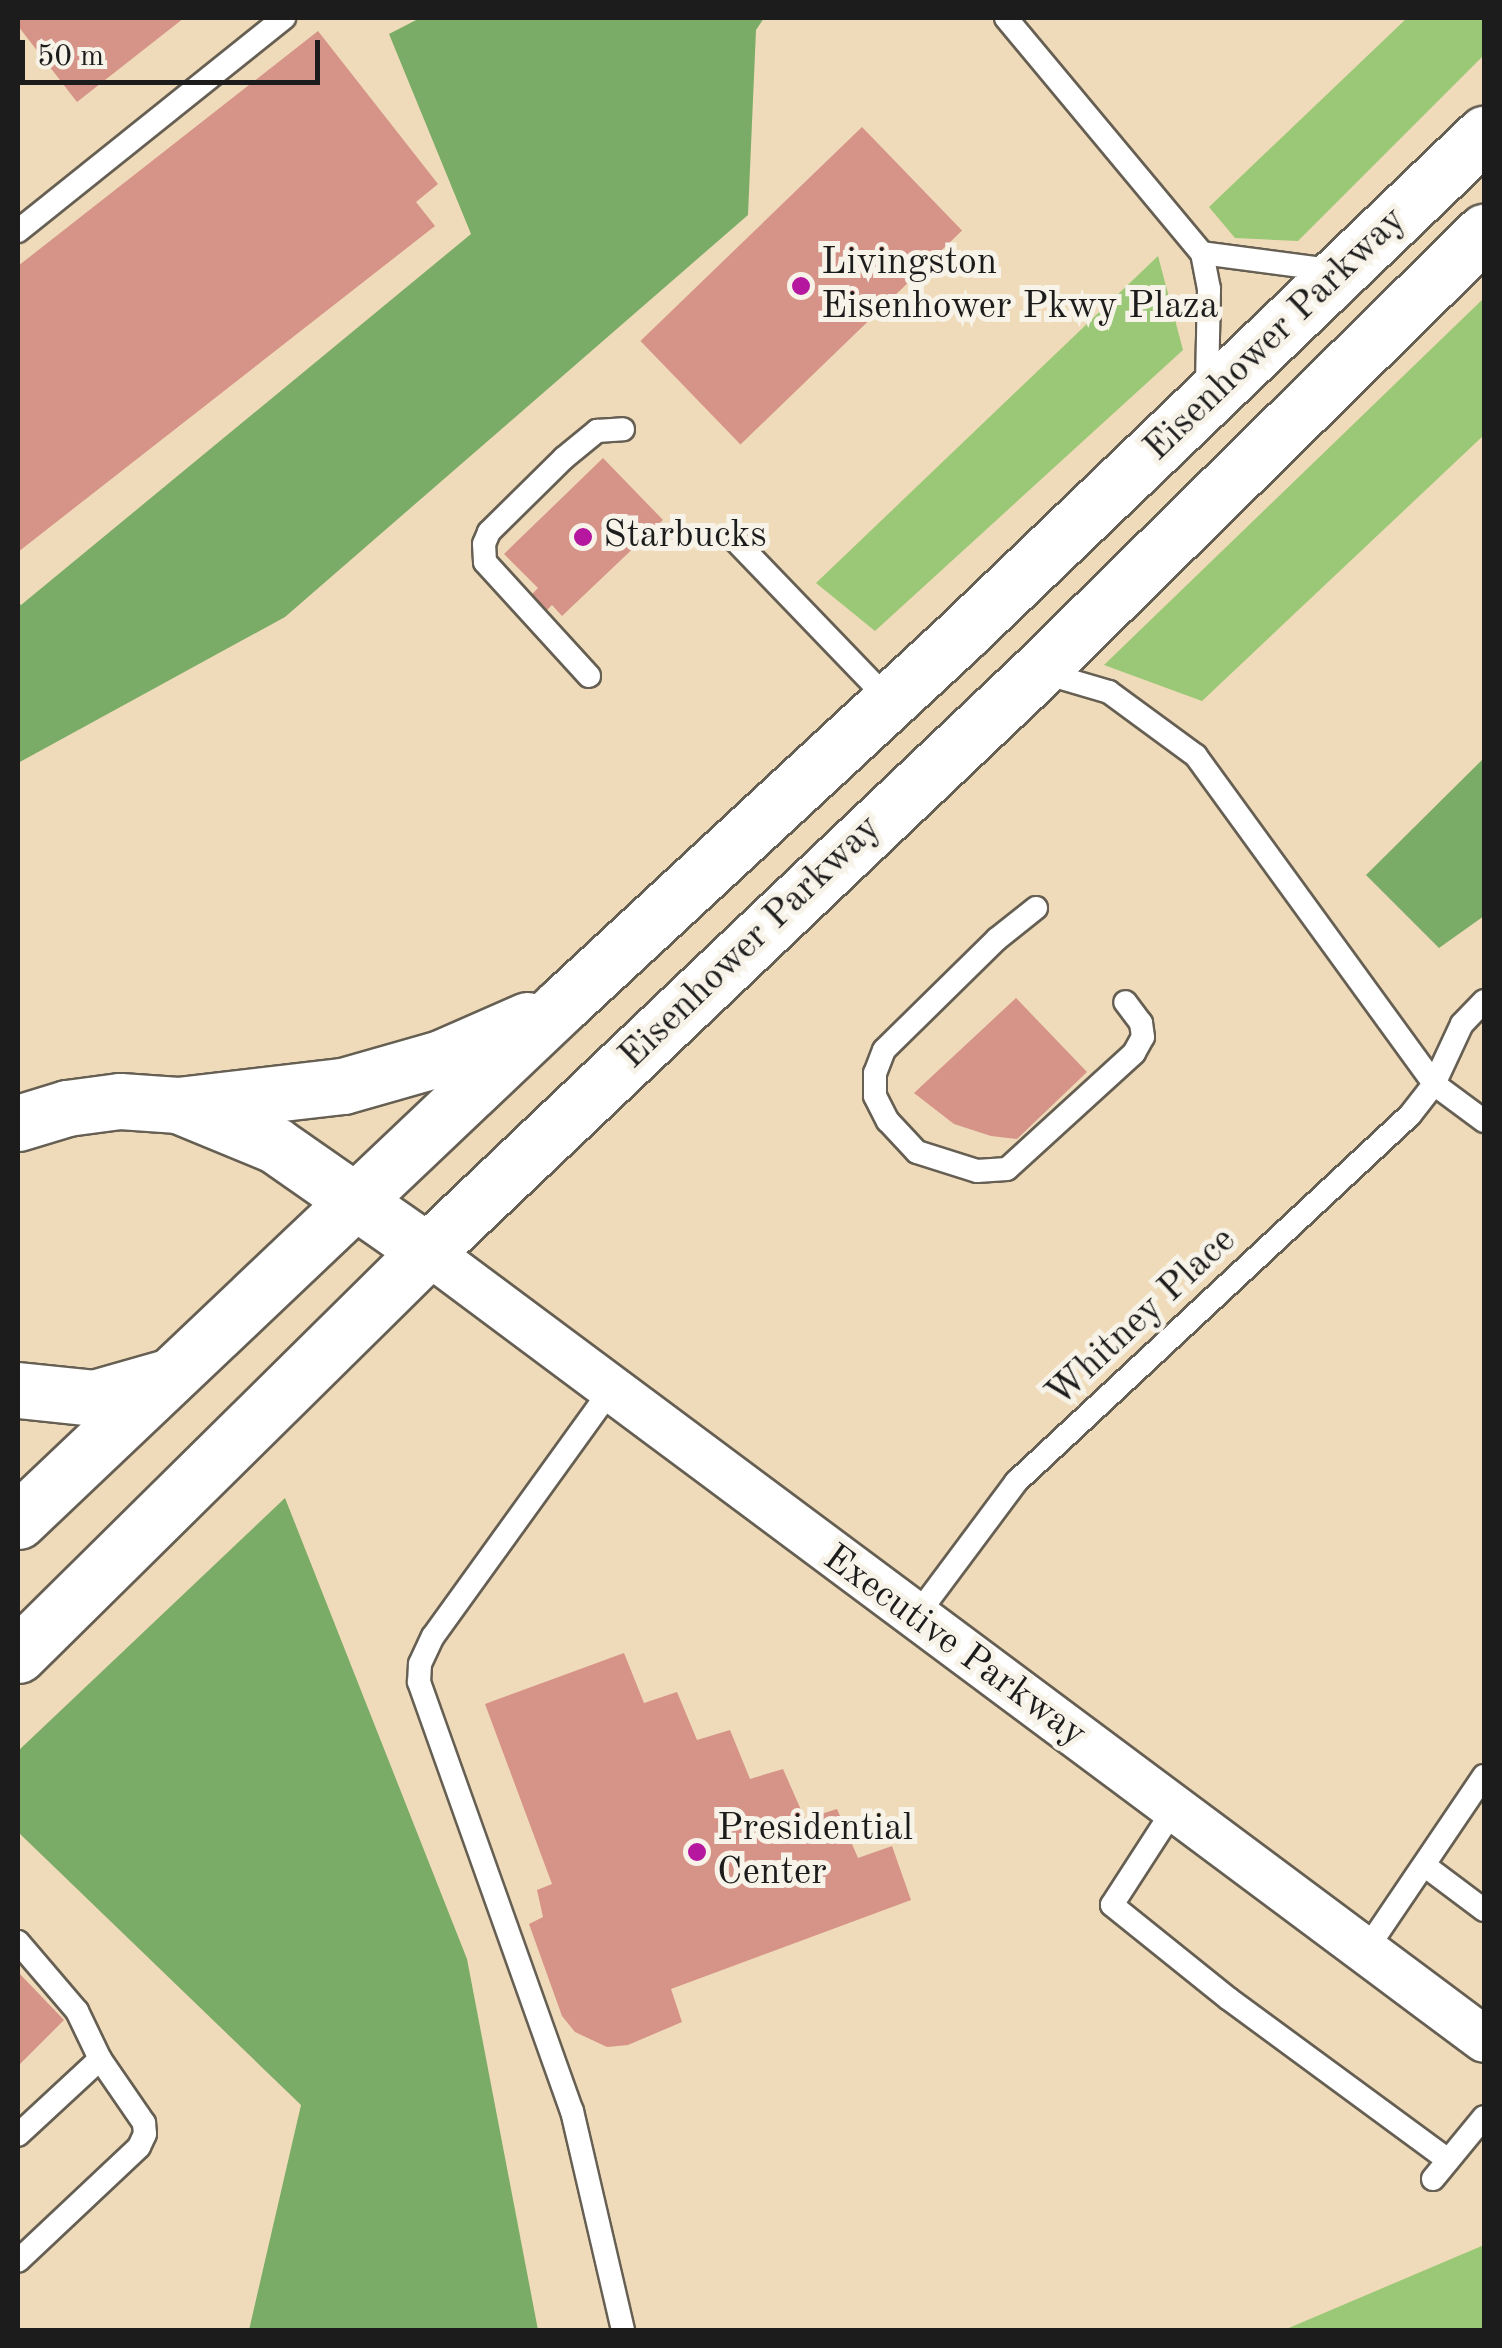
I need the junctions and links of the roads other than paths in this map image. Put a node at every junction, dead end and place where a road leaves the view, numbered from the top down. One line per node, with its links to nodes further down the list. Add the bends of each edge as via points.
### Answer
1 (284, 18): 4 (lane)
2 (1006, 18): 6 (lane)
3 (1484, 134): 7 (main road, Eisenhower Parkway)
4 (18, 231)
5 (1484, 232): 11 (main road, Eisenhower Parkway)
6 (1202, 253): 7 (lane); 8 (lane, via 1210,354)
7 (1344, 271): 8 (main road, Eisenhower Parkway)
8 (1206, 402): 13 (main road, Eisenhower Parkway)
9 (622, 429): 12 (lane, via 597,431 575,449 484,544 485,562)
10 (734, 538): 13 (lane)
11 (1038, 671): 18 (lane, via 1109,692 1196,756); 23 (main road, Eisenhower Parkway)
12 (589, 676)
13 (890, 700): 17 (main road, Eisenhower Parkway)
14 (1036, 908): 16 (lane, via 884,1050 874,1072 875,1096 917,1152 977,1171 1007,1169 1134,1053 1141,1022)
15 (1484, 1000): 18 (lane, Whitney Place, via 1462,1024)
16 (1125, 1002)
17 (562, 1005): 19 (main road, via 441,1058 343,1086); 22 (main road, Eisenhower Parkway)
18 (1434, 1084): 20 (lane); 28 (lane, Whitney Place, via 1369,1155 1016,1482)
19 (178, 1105): 21 (main road, via 120,1101); 22 (main road, via 276,1145)
20 (1484, 1121)
21 (18, 1123)
22 (358, 1200): 23 (main road); 24 (main road, Eisenhower Parkway)
23 (427, 1251): 26 (street, Executive Parkway); 29 (main road, Eisenhower Parkway)
24 (166, 1377): 25 (main road, via 94,1398); 27 (main road, Eisenhower Parkway)
25 (18, 1390)
26 (610, 1391): 28 (street, Executive Parkway); 43 (lane, via 433,1636 419,1682 572,2111)
27 (18, 1522)
28 (914, 1618): 31 (street, Executive Parkway)
29 (18, 1654)
30 (1484, 1776): 32 (lane)
31 (1174, 1809): 35 (street, Executive Parkway); 40 (lane, via 1112,1906)
32 (1424, 1864): 33 (lane); 35 (lane)
33 (1484, 1910)
34 (18, 1942): 37 (lane, via 77,2011)
35 (1366, 1950): 36 (street, Executive Parkway)
36 (1484, 2040)
37 (100, 2060): 39 (lane); 42 (lane, via 144,2123 140,2148)
38 (1484, 2117): 40 (lane)
39 (18, 2136)
40 (1448, 2160): 41 (lane)
41 (1433, 2179)
42 (18, 2261)
43 (623, 2330)

